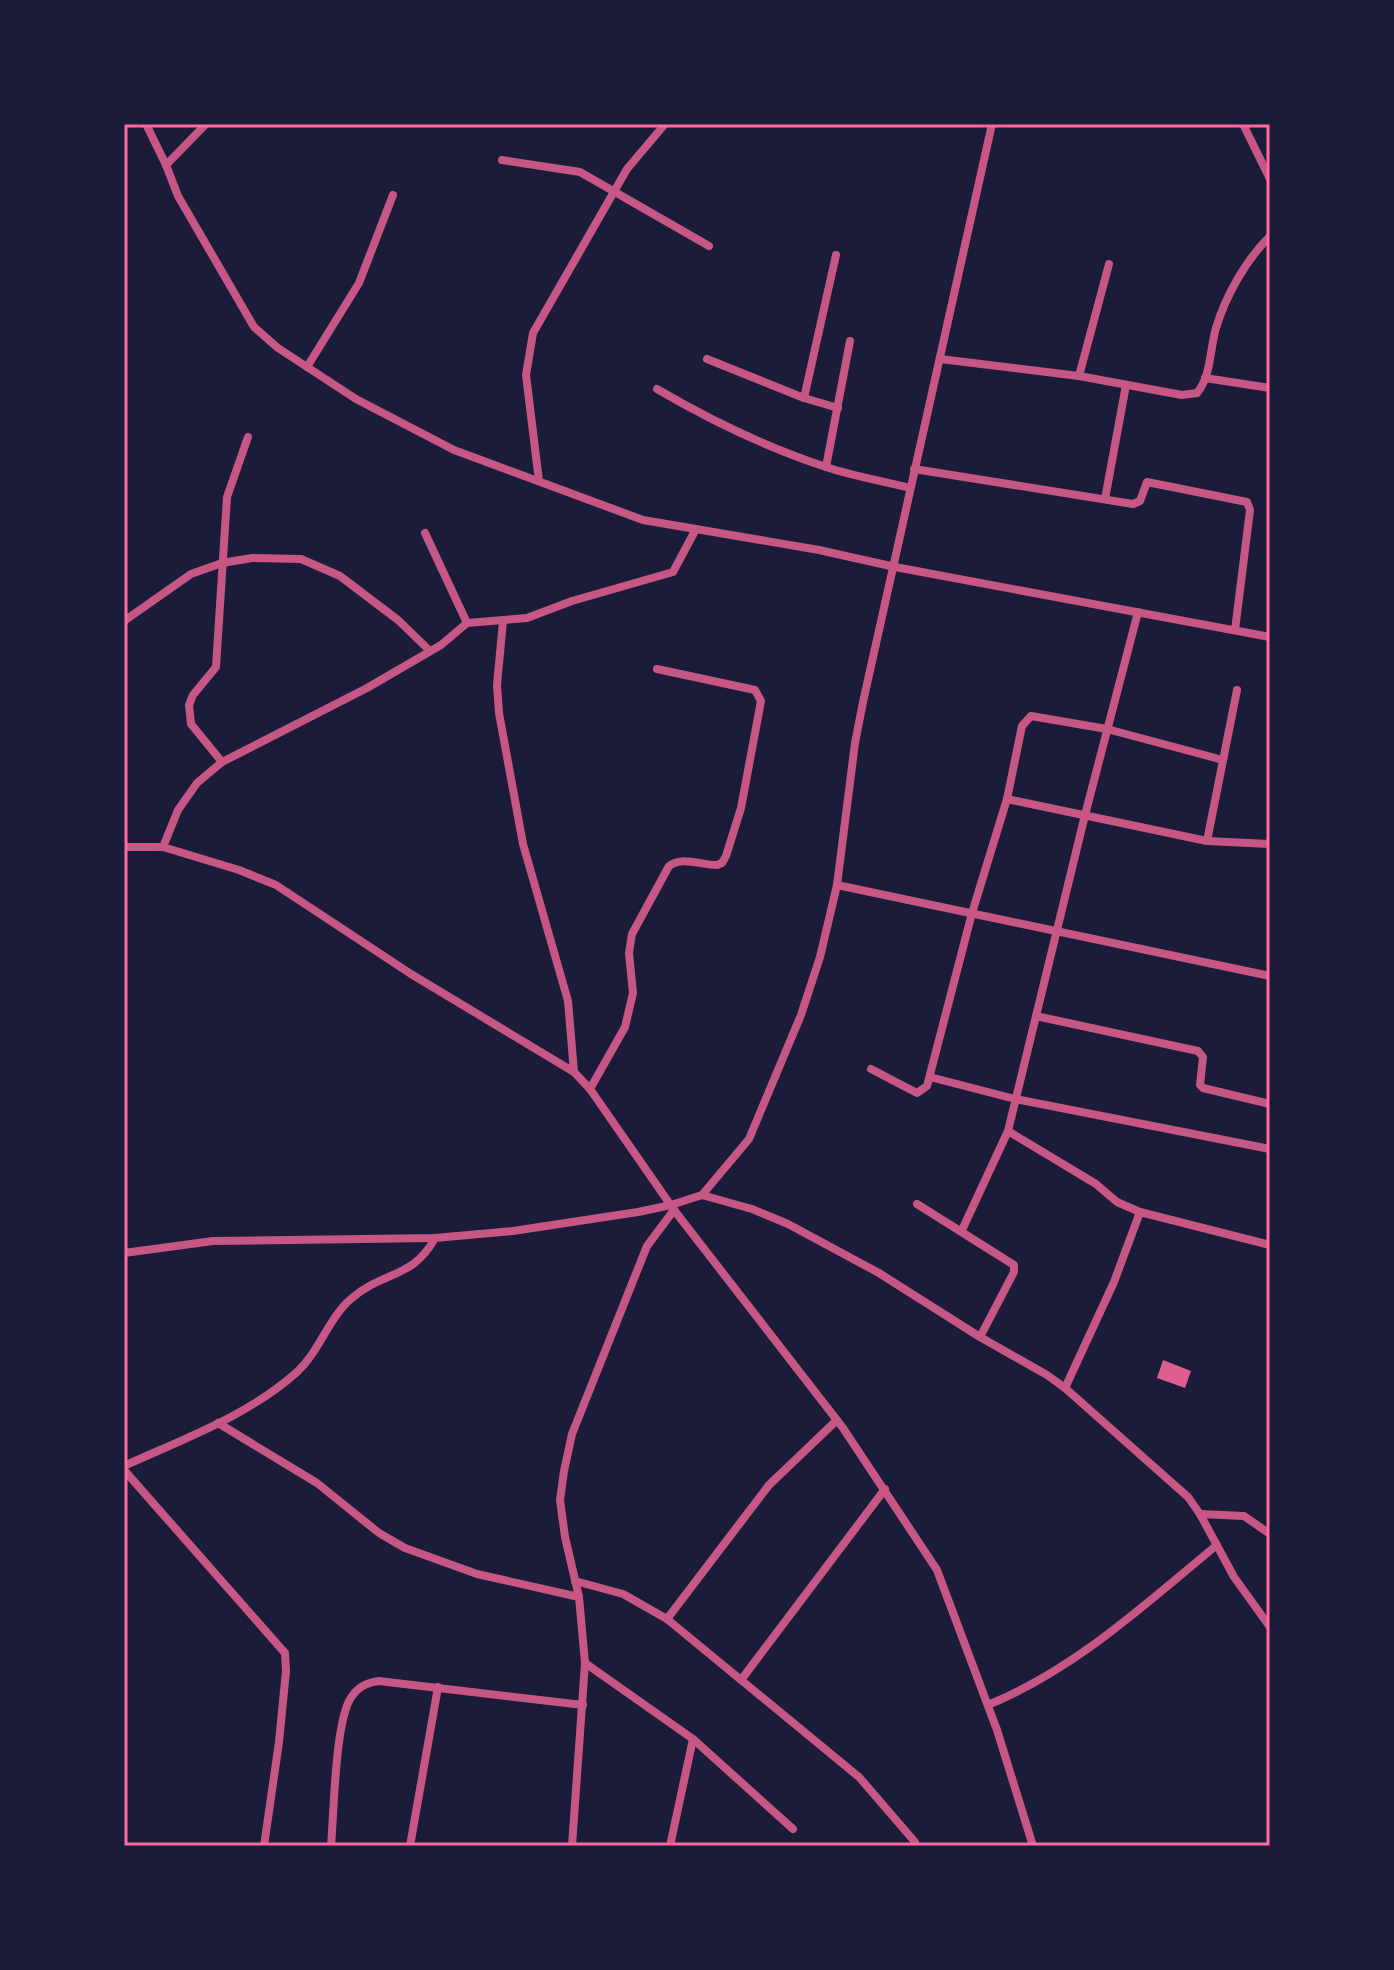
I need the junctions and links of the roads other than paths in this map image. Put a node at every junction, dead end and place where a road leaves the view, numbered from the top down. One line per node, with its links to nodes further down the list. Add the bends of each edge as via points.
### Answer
1 (146, 124): 7 (street)
2 (206, 124): 7 (street)
3 (665, 124): 9 (street)
4 (992, 124): 17 (street)
5 (1243, 124): 8 (street)
6 (502, 160): 9 (street, via 580,172)
7 (166, 165): 18 (street, via 178,196 254,327)
8 (1270, 179)
9 (613, 193): 12 (street); 29 (street, via 533,333 526,375)
10 (393, 195): 18 (street, via 359,283)
11 (1270, 236): 20 (street, via 1246,265 1225,306)
12 (709, 246)
13 (836, 255): 24 (street)
14 (1109, 264): 19 (street)
15 (850, 341): 25 (street)
16 (707, 359): 24 (street)
17 (940, 359): 19 (street); 28 (street)
18 (307, 367): 29 (street, via 454,450)
19 (1079, 376): 21 (street)
20 (1205, 378): 21 (street, via 1191,395); 22 (street)
21 (1126, 385): 31 (street)
22 (1270, 388)
23 (657, 389): 27 (street, via 695,411)
24 (804, 398): 25 (street)
25 (838, 408): 27 (street)
26 (248, 437): 34 (street, via 227,497)
27 (826, 467): 30 (street)
28 (914, 469): 30 (street); 31 (street)
29 (539, 481): 32 (street, via 643,520)
30 (910, 488): 35 (street)
31 (1105, 499): 40 (street, via 1137,504 1150,482 1247,502)
32 (696, 529): 35 (street); 38 (street, via 673,572)
33 (425, 533): 39 (street)
34 (222, 563): 37 (street, via 191,574); 42 (street, via 301,559 340,576); 47 (street, via 216,667 193,695 189,713 191,724)
35 (895, 567): 36 (street); 54 (street, via 855,743)
36 (1138, 612): 40 (street); 45 (street)
37 (124, 621)
38 (503, 621): 39 (street); 60 (street, via 499,713 523,844 568,1001)
39 (467, 623): 42 (street)
40 (1235, 630): 41 (street)
41 (1270, 637)
42 (430, 651): 47 (street)
43 (657, 669): 62 (street, via 755,690 761,701 741,808 726,856 717,865 674,862 645,906 629,943 633,993 625,1027)
44 (1237, 690): 46 (street)
45 (1107, 729): 46 (street); 48 (street, via 1027,718); 49 (street)
46 (1223, 760): 50 (street)
47 (222, 762): 53 (street, via 197,783 178,810)
48 (1007, 799): 49 (street); 55 (street)
49 (1085, 815): 50 (street); 56 (street)
50 (1207, 841): 51 (street)
51 (1270, 844)
52 (124, 847): 53 (street)
53 (163, 847): 60 (street, via 276,885)
54 (837, 885): 55 (street); 67 (street, via 801,1015 755,1126)
55 (972, 913): 56 (street); 61 (street)
56 (1056, 932): 57 (street); 58 (street)
57 (1270, 976)
58 (1036, 1016): 63 (street); 64 (street, via 1198,1051 1203,1057 1203,1088)
59 (871, 1069): 61 (street, via 917,1093)
60 (574, 1072): 62 (street)
61 (930, 1077): 63 (street)
62 (590, 1089): 69 (street)
63 (1015, 1099): 65 (street); 66 (street)
64 (1270, 1104)
65 (1008, 1131): 70 (street); 71 (street)
66 (1270, 1149)
67 (702, 1195): 69 (street); 75 (street, via 788,1224)
68 (917, 1204): 71 (street)
69 (673, 1208): 72 (street); 77 (street); 84 (street, via 647,1246 572,1434 560,1500)
70 (1140, 1212): 73 (street); 76 (street)
71 (962, 1230): 75 (street, via 1015,1267)
72 (435, 1238): 74 (street, via 213,1241); 78 (street, via 411,1266 353,1297 299,1370)
73 (1270, 1245)
74 (124, 1253)
75 (980, 1337): 76 (street)
76 (1065, 1388): 81 (street, via 1173,1483)
77 (837, 1420): 80 (street); 86 (street, via 769,1485)
78 (218, 1423): 79 (street); 85 (street, via 317,1483 405,1548 477,1574)
79 (124, 1468): 96 (street, via 285,1653)
80 (885, 1489): 89 (street); 92 (street, via 937,1570)
81 (1200, 1514): 82 (street, via 1244,1516); 83 (street)
82 (1270, 1534)
83 (1217, 1545): 87 (street); 92 (street, via 1076,1659)
84 (575, 1581): 85 (street); 86 (street, via 623,1594)
85 (579, 1597): 88 (street)
86 (667, 1619): 89 (street)
87 (1270, 1627)
88 (585, 1663): 91 (street); 93 (street)
89 (741, 1680): 95 (street, via 859,1777)
90 (438, 1687): 91 (street); 97 (street, via 369,1682 349,1702); 98 (street)
91 (583, 1705): 99 (street)
92 (988, 1705): 101 (street)
93 (693, 1739): 94 (street); 100 (street)
94 (793, 1829)
95 (915, 1842)
96 (264, 1846)
97 (331, 1846)
98 (410, 1846)
99 (572, 1846)
100 (670, 1846)
101 (1033, 1846)

